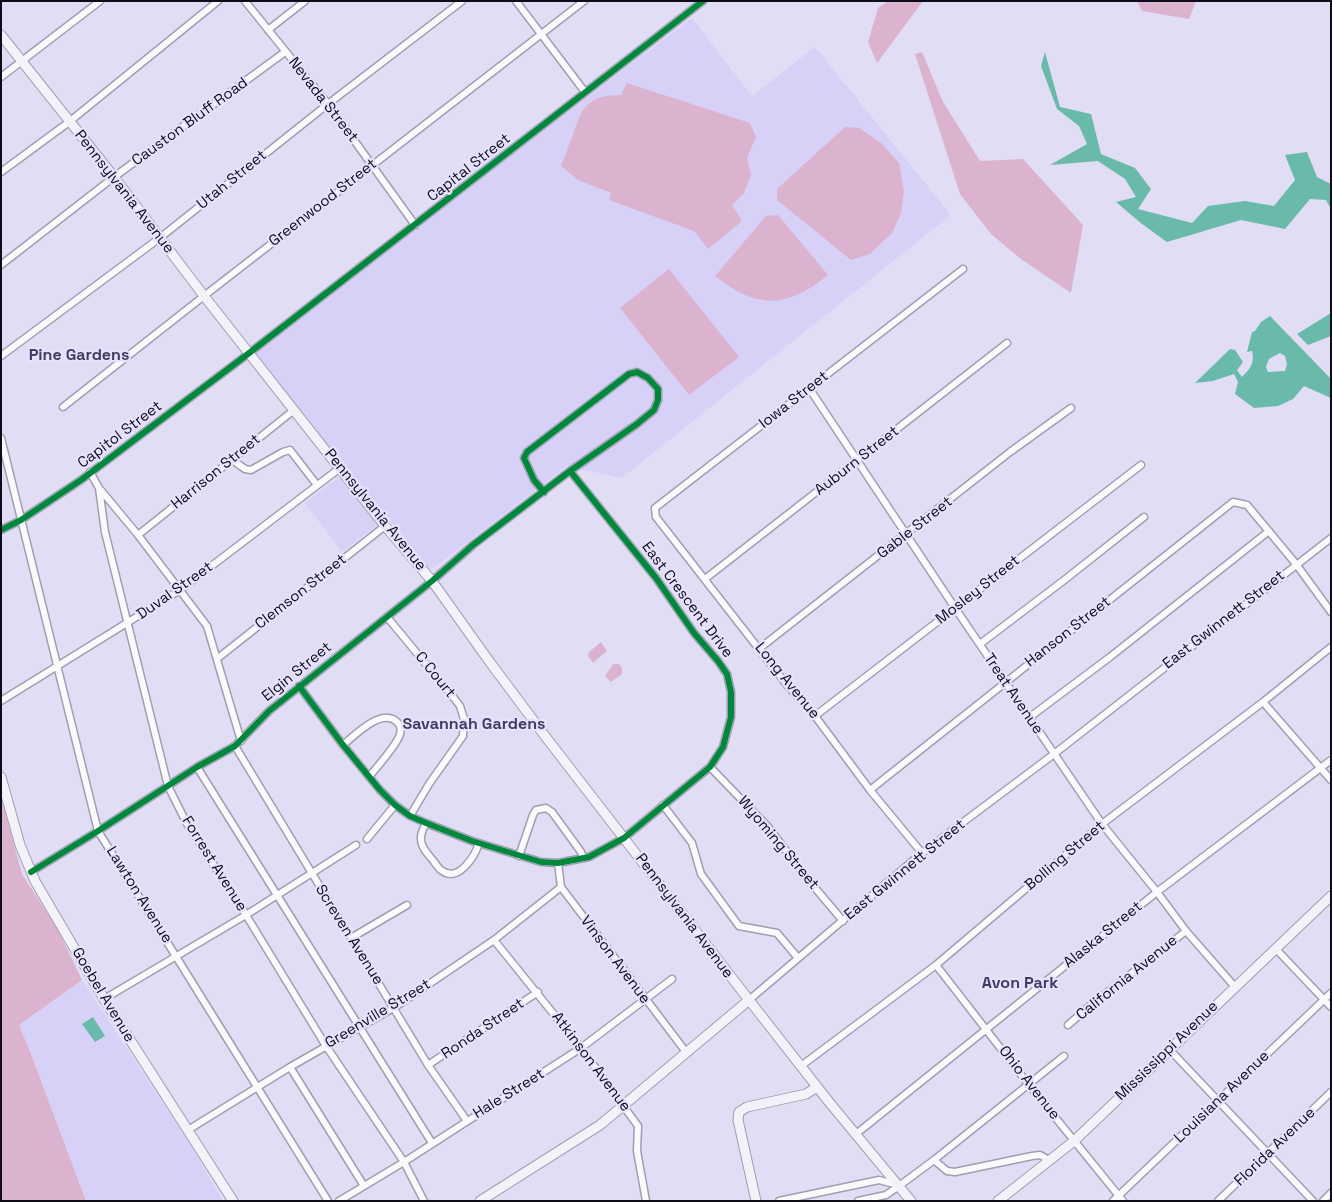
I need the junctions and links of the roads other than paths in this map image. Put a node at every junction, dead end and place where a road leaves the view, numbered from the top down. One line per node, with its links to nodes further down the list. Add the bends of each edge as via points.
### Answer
1 (100, 1): 13 (street)
2 (218, 1): 17 (street)
3 (245, 1): 9 (street, Nevada Street)
4 (305, 1): 9 (street)
5 (462, 1): 16 (street, Utah Street)
6 (516, 1): 10 (street)
7 (584, 1): 10 (street, Greenwood Street)
8 (703, 1): 15 (street, Capital Street)
9 (268, 30): 12 (street, Nevada Street)
10 (542, 34): 15 (street); 18 (street, Greenwood Street)
11 (1, 35): 13 (main road, Pennsylvania Avenue)
12 (285, 52): 16 (street, Nevada Street); 20 (street, Causton Bluff Road)
13 (22, 61): 14 (street); 17 (main road, Pennsylvania Avenue)
14 (1, 77)
15 (585, 92): 21 (street, Capital Street)
16 (328, 104): 18 (street, Nevada Street); 22 (street, Utah Street)
17 (69, 122): 19 (street); 20 (main road, Pennsylvania Avenue)
18 (373, 165): 21 (street, Nevada Street); 25 (street, Greenwood Street)
19 (1, 172)
20 (114, 177): 22 (main road, Pennsylvania Avenue); 23 (street, Causton Bluff Road)
21 (415, 225): 27 (street, Capital Street)
22 (160, 237): 25 (main road, Pennsylvania Avenue); 28 (street, Utah Street)
23 (1, 265)
24 (963, 269): 29 (street, Iowa Street)
25 (204, 296): 27 (main road, Pennsylvania Avenue); 30 (street, Greenwood Street)
26 (1007, 343): 35 (street, Auburn Street)
27 (249, 353): 32 (main road, Pennsylvania Avenue); 39 (street, Capitol Street)
28 (1, 356)
29 (809, 388): 35 (street, Treat Avenue); 43 (street, Iowa Street)
30 (63, 407)
31 (1070, 408): 49 (street, Gable Street)
32 (294, 410): 34 (street, Harrison Street); 37 (main road, Pennsylvania Avenue)
33 (1, 438): 45 (street, Lawton Avenue)
34 (231, 459): 40 (street, via 250,470 290,450); 50 (street, Harrison Street)
35 (858, 460): 49 (street, Treat Avenue); 53 (street, Auburn Street)
36 (1141, 465): 56 (street, Mosley Street)
37 (340, 468): 40 (street, Duval Street); 46 (main road, Pennsylvania Avenue)
38 (570, 471): 42 (street, Elgin Street); 42 (street, Elgin Street, via 654,410 658,389 648,378 637,372 628,374 527,452 524,458 526,466); 77 (street, East Crescent Drive, via 656,578 727,674 731,717 723,747)
39 (90, 472): 41 (street); 45 (street, Capitol Street)
40 (318, 485): 55 (street, Duval Street)
41 (99, 488): 50 (street); 59 (street, Forrest Avenue, via 105,532)
42 (544, 492): 54 (street, Elgin Street)
43 (655, 508): 53 (street, Long Avenue, via 656,517)
44 (1144, 518): 60 (street)
45 (21, 520): 47 (street, Capitol Street); 64 (street, Lawton Avenue)
46 (385, 526): 54 (main road, Pennsylvania Avenue); 63 (street, Clemson Street)
47 (1, 530)
48 (1268, 531): 52 (street); 65 (street, Hanson Street, via 1247,505 1233,502); 70 (street)
49 (907, 534): 56 (street, Treat Avenue); 62 (street, Gable Street)
50 (138, 535): 55 (street)
51 (1331, 538): 52 (street, East Gwinnett Street)
52 (1296, 564): 57 (street); 74 (street, East Gwinnett Street)
53 (706, 579): 62 (street, Long Avenue)
54 (432, 580): 58 (street, Elgin Street); 91 (main road, Pennsylvania Avenue, via 489,661)
55 (180, 590): 59 (street, Duval Street); 63 (street, via 207,626)
56 (955, 608): 60 (street, Treat Avenue); 69 (street, Mosley Street)
57 (1331, 612)
58 (387, 617): 66 (street, Elgin Street); 86 (street, C Court, via 460,706 464,719 462,736)
59 (128, 624): 64 (street, Duval Street); 82 (street, Forrest Avenue)
60 (980, 644): 65 (street, Treat Avenue)
61 (1331, 647): 68 (street, Bolling Street)
62 (760, 648): 69 (street, Long Avenue)
63 (218, 658): 71 (street)
64 (58, 666): 67 (street, Duval Street); 89 (street, Lawton Avenue)
65 (1006, 682): 70 (street, Treat Avenue); 83 (street, Hanson Street)
66 (299, 686): 71 (street, Elgin Street, via 268,711); 72 (street, East Crescent Drive)
67 (1, 701)
68 (1263, 702): 78 (street); 88 (street, Bolling Street)
69 (815, 716): 83 (street, Long Avenue)
70 (1030, 718): 74 (street, Treat Avenue)
71 (241, 741): 73 (street, Elgin Street)
72 (343, 745): 80 (street, East Crescent Drive); 80 (street, via 378,718 390,718 400,724 395,743)
73 (235, 746): 76 (street, Elgin Street); 99 (street, Screven Avenue)
74 (1054, 754): 88 (street, Treat Avenue); 94 (street, East Gwinnett Street)
75 (1331, 760): 78 (street, Alaska Street)
76 (197, 767): 82 (street, Elgin Street); 102 (street)
77 (710, 767): 85 (street, East Crescent Drive); 106 (street, Wyoming Street, via 769,828)
78 (1321, 768): 81 (street); 101 (street, Alaska Street)
79 (1, 777): 98 (main road, Goebel Avenue)
80 (369, 777): 84 (street, East Crescent Drive)
81 (1331, 780)
82 (168, 786): 89 (street, Elgin Street); 105 (street, Forrest Avenue, via 186,822)
83 (870, 790): 94 (street, Long Avenue)
84 (395, 805): 86 (street, East Crescent Drive); 90 (street)
85 (663, 805): 91 (street, East Crescent Drive); 112 (street, via 692,843 706,882 739,926 777,933)
86 (410, 816): 87 (street, East Crescent Drive)
87 (426, 823): 92 (street, East Crescent Drive); 92 (street, via 421,833 422,845 448,873 460,870 472,860)
88 (1102, 824): 101 (street, Treat Avenue); 113 (street, Bolling Street)
89 (98, 831): 98 (street, Elgin Street); 111 (street, Lawton Avenue)
90 (367, 838)
91 (624, 838): 96 (street, East Crescent Drive, via 589,857); 120 (main road, Pennsylvania Avenue)
92 (480, 843): 95 (street, East Crescent Drive)
93 (356, 845): 99 (street)
94 (922, 853): 106 (street, East Gwinnett Street)
95 (519, 856): 96 (street, via 533,815 536,810 546,808); 97 (street, East Crescent Drive, via 541,862)
96 (583, 857): 97 (street, East Crescent Drive)
97 (558, 862): 100 (street, Vinson Avenue)
98 (30, 872): 118 (main road, Goebel Avenue)
99 (311, 874): 102 (street); 108 (street, Screven Avenue)
100 (561, 887): 109 (street, Greenville Street); 119 (street, Vinson Avenue)
101 (1158, 892): 107 (street, Treat Avenue); 126 (street, Alaska Street)
102 (277, 896): 105 (street); 125 (street)
103 (1331, 896): 110 (main road, Mississippi Avenue)
104 (407, 905): 108 (street)
105 (246, 915): 111 (street); 127 (street, Forrest Avenue)
106 (843, 920): 112 (street, East Gwinnett Street)
107 (1186, 931): 115 (street, Treat Avenue); 124 (street, California Avenue)
108 (351, 938): 122 (street, Screven Avenue)
109 (494, 940): 116 (street, Atkinson Avenue); 122 (street, Greenville Street)
110 (1276, 948): 115 (main road, Mississippi Avenue); 121 (street)
111 (177, 955): 118 (street); 136 (street, Lawton Avenue)
112 (798, 958): 120 (street, East Gwinnett Street)
113 (936, 965): 126 (street, Ohio Avenue); 133 (street, Bolling Street)
114 (672, 979): 119 (street, Hale Street)
115 (1235, 987): 129 (main road, Mississippi Avenue)
116 (538, 992): 128 (street, Atkinson Avenue); 132 (street, Ronda Street)
117 (1331, 993): 121 (street, Louisiana Avenue)
118 (104, 999): 142 (main road, Goebel Avenue)
119 (645, 1000): 128 (street, Hale Street); 130 (street, Vinson Avenue)
120 (749, 1000): 130 (main road, East Gwinnett Street); 133 (main road, Pennsylvania Avenue)
121 (1324, 1000): 123 (street); 139 (street, Louisiana Avenue)
122 (394, 1007): 125 (street, Greenville Street); 132 (street, Screven Avenue)
123 (1331, 1007)
124 (1068, 1025)
125 (359, 1027): 127 (street, Greenville Street); 145 (street)
126 (986, 1028): 135 (street, Ohio Avenue); 143 (street, Alaska Street)
127 (326, 1046): 134 (street, Greenville Street); 149 (street, Forrest Avenue)
128 (581, 1048): 140 (street, Atkinson Avenue); 141 (street, Hale Street)
129 (1169, 1049): 139 (street); 144 (main road, Mississippi Avenue)
130 (686, 1052): 140 (main road, East Gwinnett Street)
131 (1064, 1056): 135 (street)
132 (428, 1065): 141 (street, Screven Avenue)
133 (801, 1066): 137 (main road, Pennsylvania Avenue)
134 (290, 1067): 136 (street, Greenville Street); 150 (street)
135 (1029, 1085): 144 (street, Ohio Avenue); 147 (street)
136 (258, 1087): 142 (street, Greenville Street); 155 (street, Lawton Avenue)
137 (817, 1087): 143 (main road, Pennsylvania Avenue); 160 (main road, via 806,1094 747,1107 739,1112)
138 (1331, 1092): 146 (street, Florida Avenue)
139 (1218, 1100): 146 (street); 153 (street, Louisiana Avenue)
140 (624, 1106): 158 (main road, East Gwinnett Street, via 600,1125); 159 (street, Atkinson Avenue, via 638,1126 636,1151)
141 (467, 1120): 145 (street, Hale Street)
142 (188, 1130): 154 (main road, Goebel Avenue)
143 (856, 1134): 151 (main road, Pennsylvania Avenue)
144 (1074, 1141): 148 (main road, Mississippi Avenue); 153 (street, Ohio Avenue)
145 (432, 1143): 149 (street, Hale Street)
146 (1269, 1152): 166 (street, Florida Avenue); 167 (street)
147 (934, 1160): 148 (street, via 947,1172 1032,1156); 151 (street)
148 (1049, 1160): 164 (main road, Mississippi Avenue)
149 (404, 1162): 150 (street, Hale Street); 157 (street, Forrest Avenue)
150 (364, 1186): 156 (street, Hale Street)
151 (899, 1186): 161 (street, via 879,1180); 162 (street, via 886,1195); 163 (main road, Pennsylvania Avenue)
152 (1331, 1193): 168 (street)
153 (1121, 1198): 165 (street, Louisiana Avenue)
154 (233, 1201)
155 (328, 1201)
156 (339, 1201)
157 (424, 1201)
158 (480, 1201)
159 (646, 1201)
160 (756, 1201)
161 (778, 1201)
162 (858, 1201)
163 (911, 1201)
164 (998, 1201)
165 (1112, 1201)
166 (1218, 1201)
167 (1313, 1201)
168 (1323, 1201)

